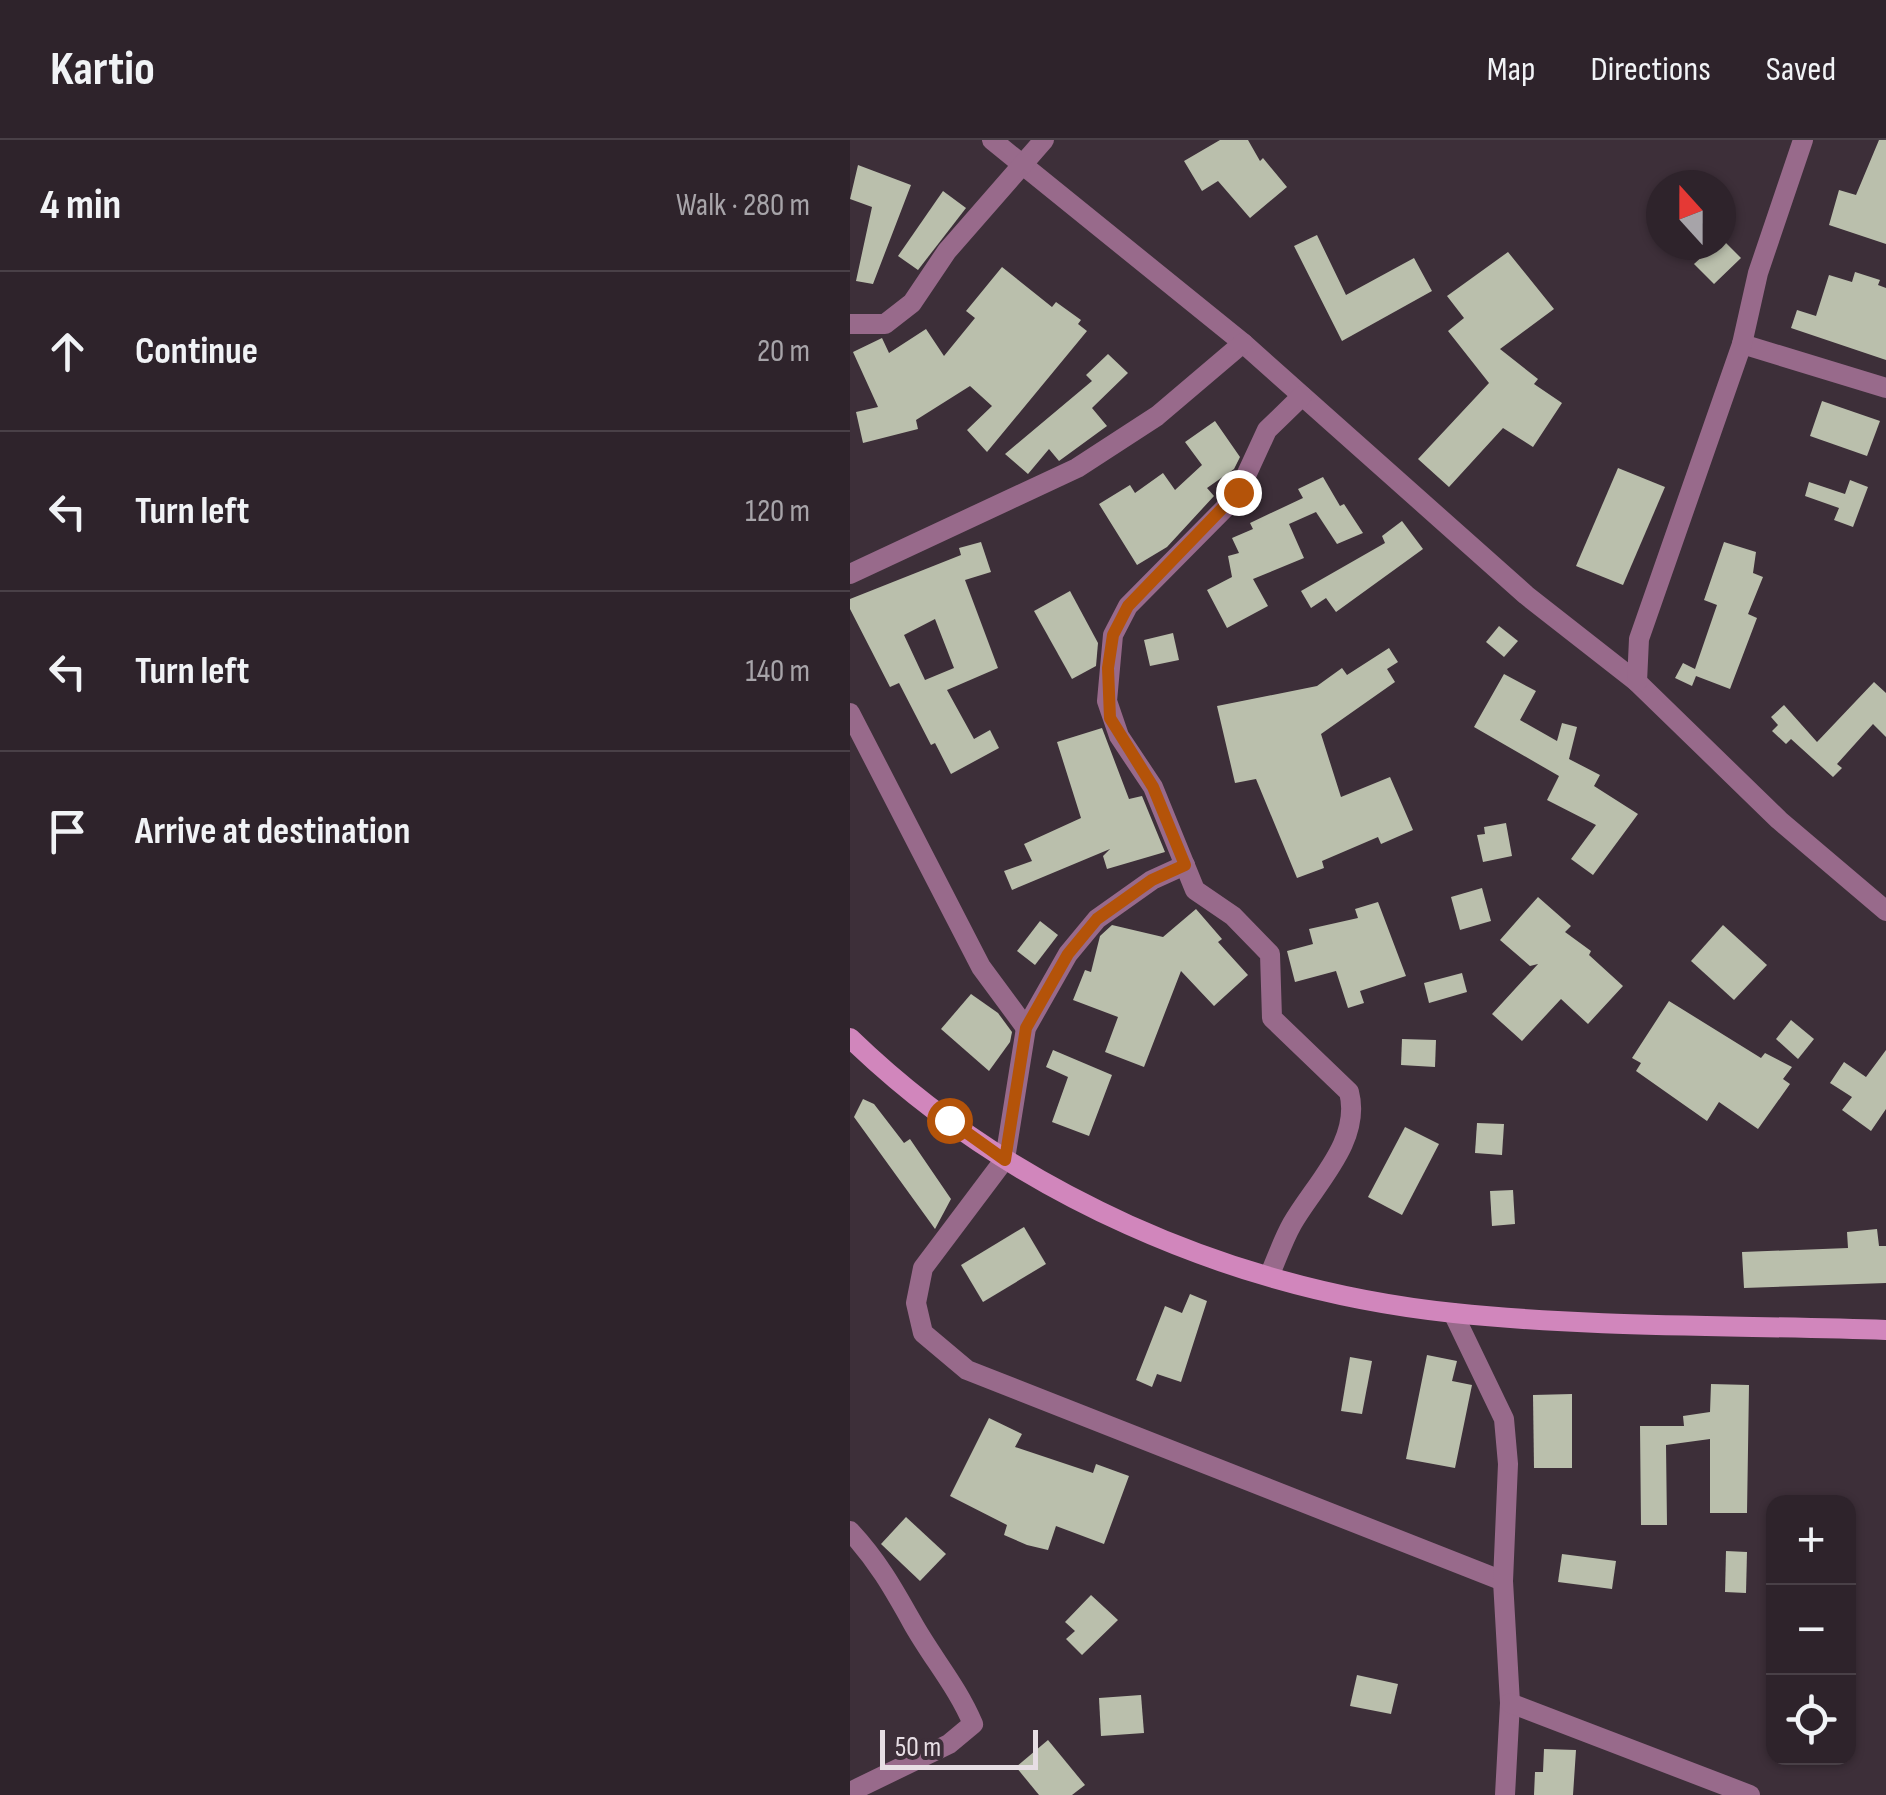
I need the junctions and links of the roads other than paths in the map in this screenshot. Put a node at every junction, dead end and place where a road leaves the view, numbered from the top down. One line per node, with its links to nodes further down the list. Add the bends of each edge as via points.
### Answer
1 (992, 140): 4 (street)
2 (1044, 140): 4 (street)
3 (1803, 140): 7 (street, via 1758,272)
4 (1020, 164): 5 (street, via 912,304 885,324); 6 (street)
5 (850, 324)
6 (1243, 344): 9 (street); 10 (street, via 1157,416 1078,468)
7 (1742, 344): 8 (street); 11 (street, via 1666,552 1639,639)
8 (1886, 388)
9 (1302, 396): 11 (street, via 1526,595); 13 (street, via 1267,430 1238,492 1144,584 1113,635 1110,718 1153,787)
10 (850, 574)
11 (1637, 682): 14 (street, via 1779,820)
12 (850, 712): 15 (street, via 981,967)
13 (1185, 865): 15 (street, via 1097,919 1068,954); 18 (street, via 1195,890 1270,954 1272,1018 1342,1082 1352,1104 1331,1167 1292,1224)
14 (1886, 910)
15 (1026, 1028): 17 (street)
16 (850, 1038): 17 (street)
17 (1005, 1160): 18 (street, via 1166,1241); 22 (street, via 922,1268 916,1303 923,1333 968,1370)
18 (1270, 1274): 19 (street)
19 (1453, 1313): 20 (street); 22 (street, via 1504,1419)
20 (1886, 1330)
21 (850, 1531): 24 (street, via 894,1583 974,1724 949,1744)
22 (1503, 1581): 23 (street)
23 (1510, 1703): 25 (street); 26 (street)
24 (850, 1792)
25 (1505, 1795)
26 (1750, 1795)

